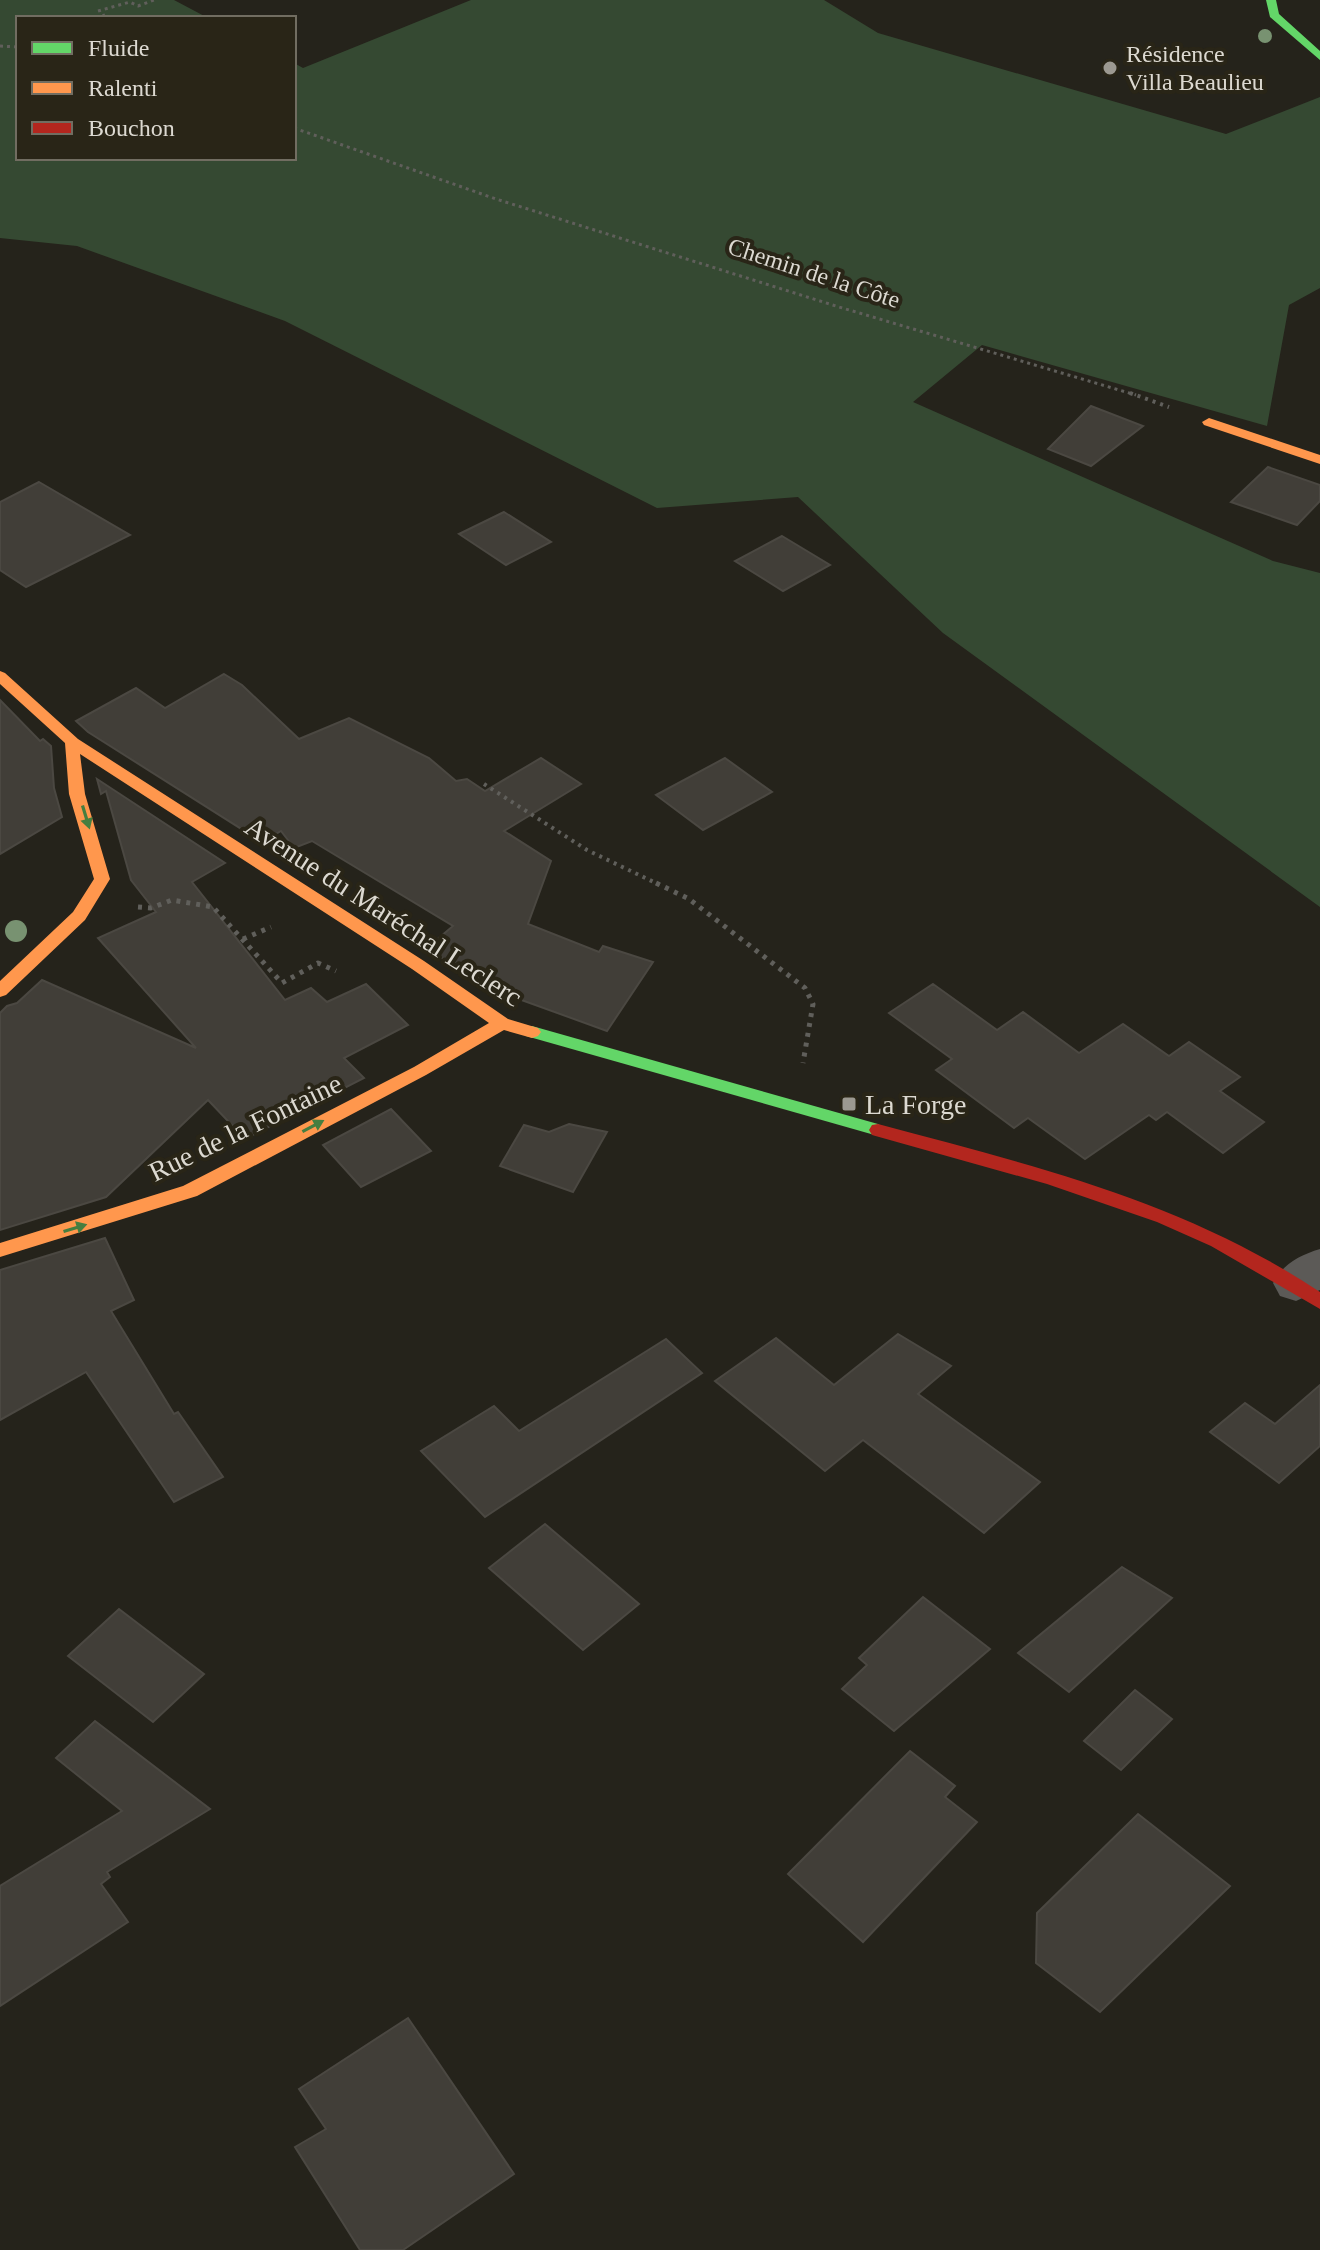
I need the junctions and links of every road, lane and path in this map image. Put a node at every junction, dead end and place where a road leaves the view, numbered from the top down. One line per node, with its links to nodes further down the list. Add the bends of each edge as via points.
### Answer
1 (154, 0): 3 (path, via 98,11)
2 (1271, 0): 4 (street, via 1274,15)
3 (102, 16)
4 (1320, 57)
5 (296, 129): 6 (path, Chemin de la Côte, via 496,199 1107,385)
6 (1209, 422): 7 (street)
7 (1320, 460)
8 (0, 676): 9 (street, Avenue du Maréchal Leclerc)
9 (73, 742): 13 (street, one-way to 13, via 71,771 102,879 79,916); 14 (street, Avenue du Maréchal Leclerc)
10 (484, 784): 15 (path, via 587,850 689,899 805,988 813,1004)
11 (151, 908): 12 (path, via 172,900 213,907 282,983 318,963 334,972)
12 (344, 966)
13 (0, 991)
14 (502, 1023): 16 (street, Rue de la Fontaine, one-way to 14, via 190,1191); 17 (street, Avenue du Maréchal Leclerc, via 1114,1197 1190,1226)
15 (802, 1074)
16 (0, 1250)
17 (1312, 1284)

